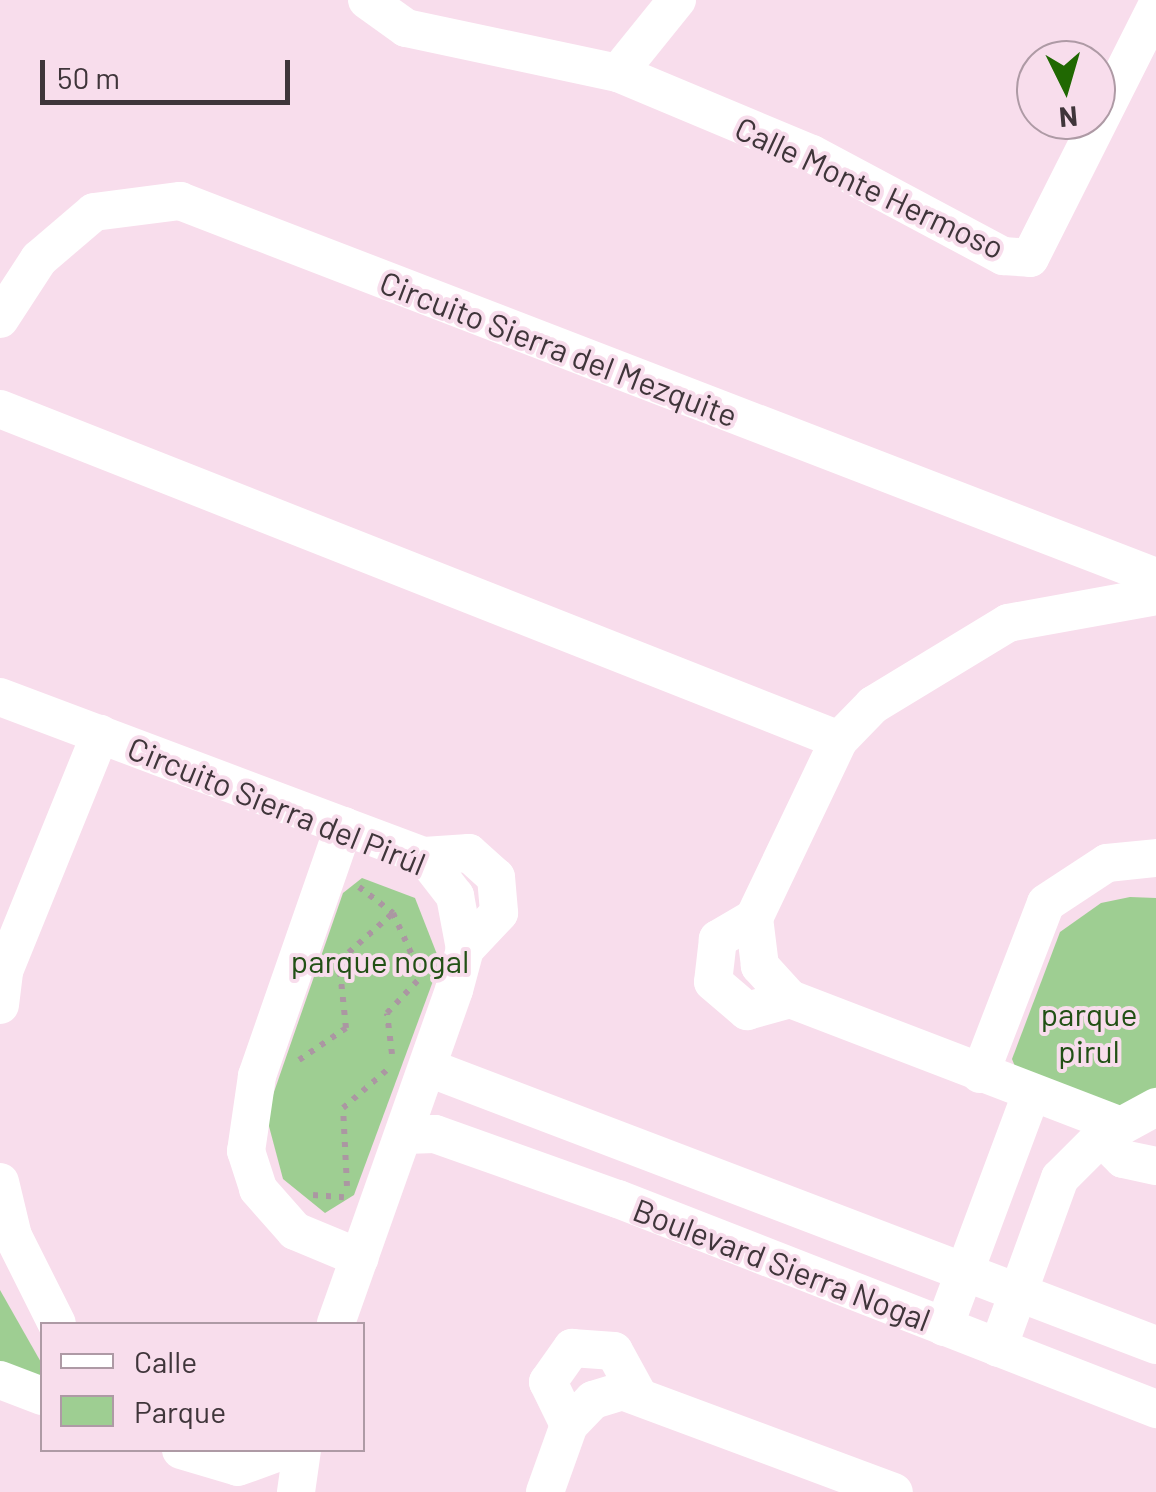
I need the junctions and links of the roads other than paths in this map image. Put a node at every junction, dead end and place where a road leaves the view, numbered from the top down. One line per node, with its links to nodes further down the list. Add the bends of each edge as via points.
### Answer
1 (366, 0): 4 (street, Calle Monte Hermoso, via 406,28)
2 (677, 0): 4 (street)
3 (1156, 8): 4 (street, Calle Monte Hermoso, via 1030,258 1003,256 812,154)
4 (618, 73)
5 (0, 318): 7 (street, Circuito Sierra del Mezquite, via 39,259 94,212 180,201)
6 (5, 418): 11 (street)
7 (1156, 577)
8 (1156, 596): 11 (street, via 1059,607 960,644)
9 (0, 696): 10 (street, Circuito Sierra del Pirúl)
10 (100, 734): 12 (street, Circuito Sierra del Pirúl); 14 (street)
11 (839, 740): 16 (street, via 754,918 760,966 790,999)
12 (344, 826): 15 (street, Circuito Sierra del Pirúl, via 424,856 455,896 464,950); 23 (street, via 257,1076 246,1151 258,1188 295,1232)
13 (1156, 858): 16 (street, via 1107,863 1046,903)
14 (1, 981)
15 (428, 1068): 20 (street, Circuito Sierra del Pirúl); 24 (street, Boulevard Sierra Nogal)
16 (980, 1074): 17 (street)
17 (1032, 1094): 19 (street); 24 (street)
18 (1156, 1107): 19 (street)
19 (1111, 1131): 21 (street, via 1122,1159); 25 (street, via 1060,1178)
20 (405, 1135): 23 (street, Circuito Sierra del Pirúl); 28 (street, Boulevard Sierra Nogal, via 436,1134 618,1199)
21 (1156, 1166)
22 (0, 1182): 26 (street, via 13,1236)
23 (360, 1258): 27 (street, Circuito Sierra del Pirúl)
24 (967, 1274): 25 (street, Boulevard Sierra Nogal); 28 (street)
25 (1013, 1292): 29 (street, Boulevard Sierra Nogal); 30 (street)
26 (56, 1322)
27 (337, 1322)
28 (944, 1328): 30 (street, Boulevard Sierra Nogal)
29 (1156, 1345)
30 (998, 1348): 34 (street, Boulevard Sierra Nogal)
31 (0, 1380): 33 (street)
32 (637, 1393): 35 (street, via 602,1396); 35 (street, via 614,1352 572,1348 548,1382); 42 (street)
33 (40, 1395)
34 (1156, 1409)
35 (569, 1425): 41 (street)
36 (184, 1452): 39 (street)
37 (282, 1452): 39 (street)
38 (302, 1452): 40 (street)
39 (222, 1478)
40 (296, 1492)
41 (545, 1492)
42 (894, 1492)

